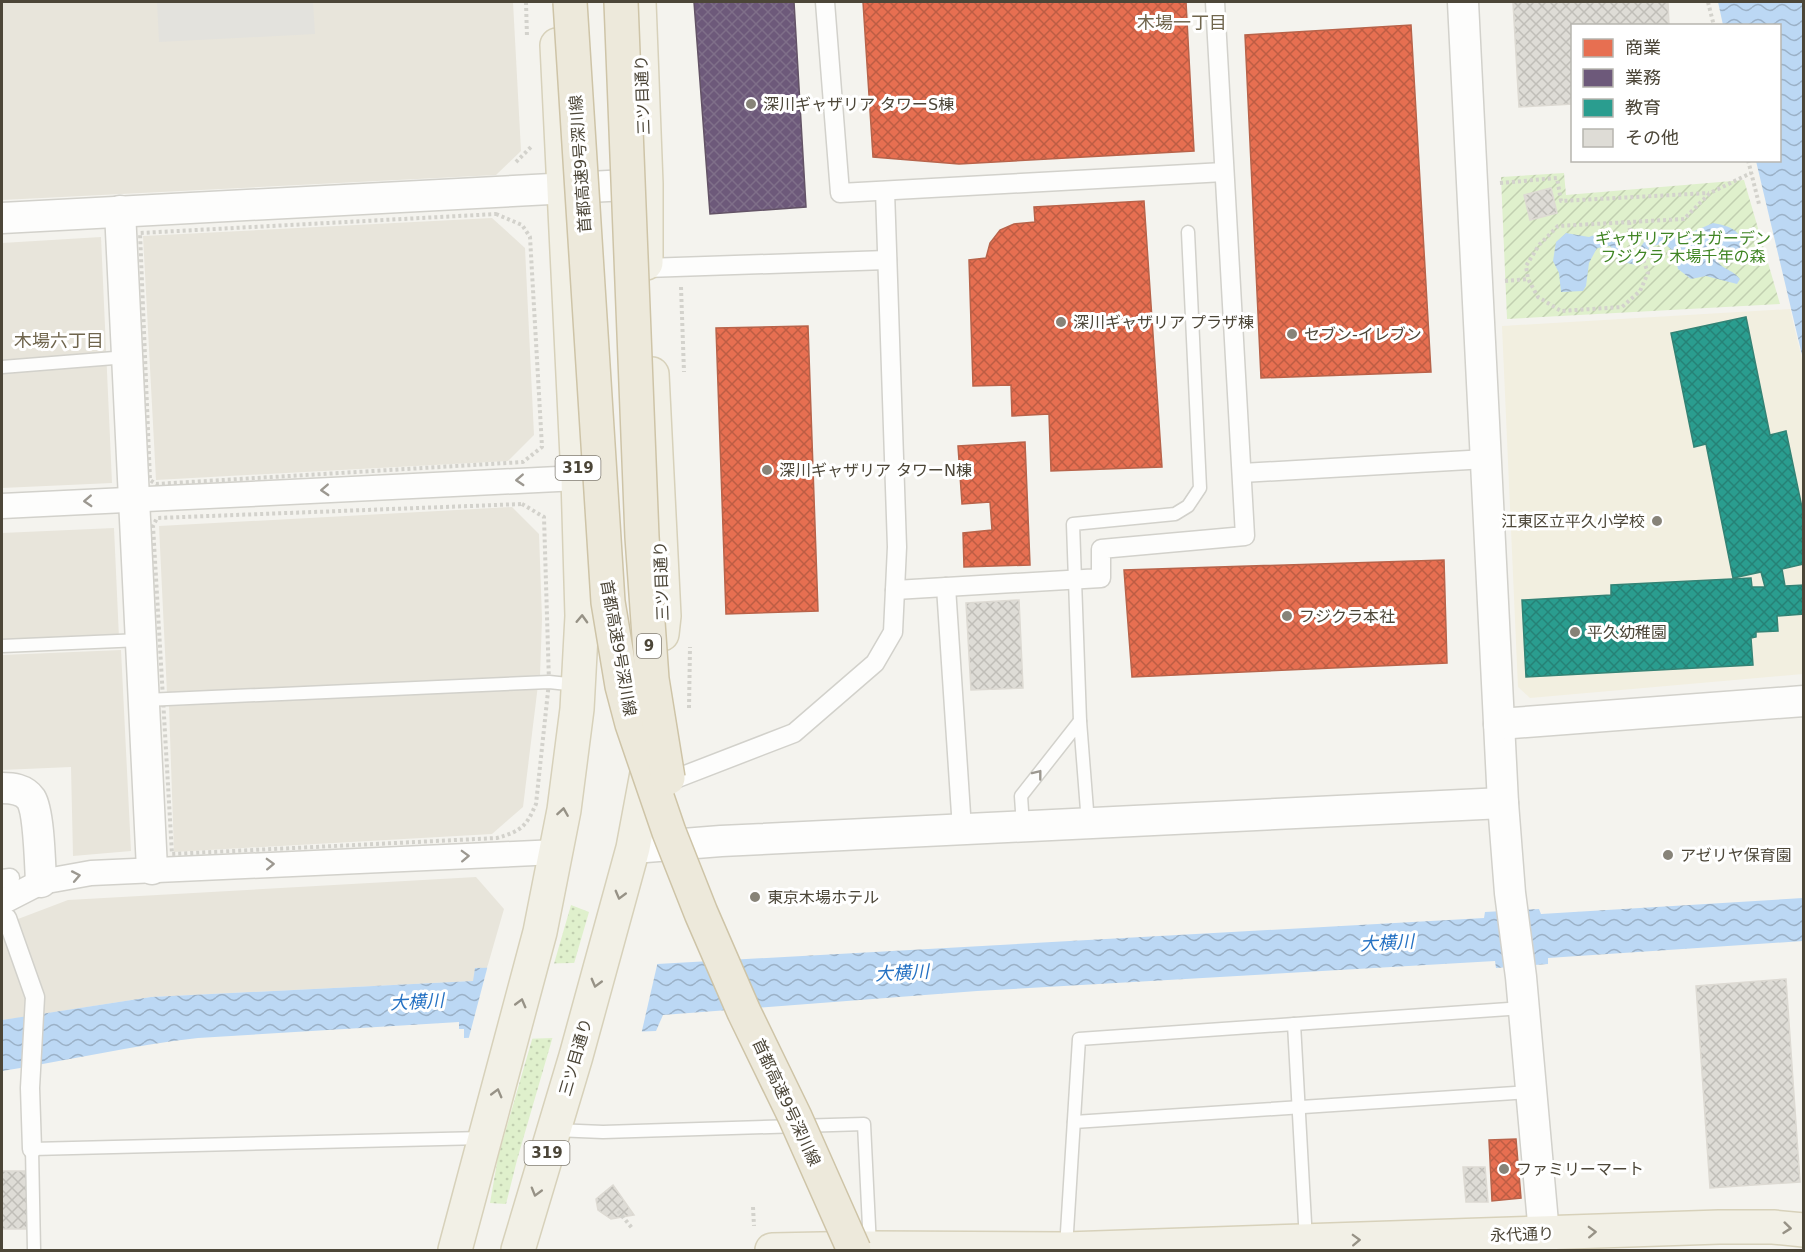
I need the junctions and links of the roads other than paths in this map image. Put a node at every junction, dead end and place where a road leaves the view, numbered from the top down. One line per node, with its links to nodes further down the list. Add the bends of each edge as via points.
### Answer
1 (554, 2): 10 (main road, 319)
2 (570, 2): 58 (highway, 首都高速9号深川線 / 9, bridge, via 608,602 622,686 650,778 701,913 744,1012)
3 (621, 2): 58 (highway, 首都高速9号深川線 / 9, bridge, via 642,537 652,679 665,766 691,872 705,909)
4 (639, 2): 9 (main road, 三ツ目通り / 319)
5 (825, 2): 11 (street, via 840,193)
6 (1215, 2): 8 (street)
7 (1463, 2): 19 (street)
8 (1224, 172): 11 (street); 20 (street)
9 (646, 184): 10 (street); 16 (main road, 三ツ目通り / 319)
10 (564, 189): 12 (street); 21 (main road, 319)
11 (885, 191): 15 (street)
12 (120, 211): 13 (street); 17 (street)
13 (2, 218)
14 (1188, 232): 24 (lane, via 1200,488 1188,506 1175,514 1073,524)
15 (887, 260): 16 (street); 26 (street, via 897,547)
16 (646, 268): 35 (main road, 三ツ目通り / 319, via 664,616 655,728)
17 (128, 357): 18 (lane); 22 (street)
18 (2, 367)
19 (1486, 459): 20 (street); 33 (street)
20 (1242, 473): 24 (street, via 1245,537 1101,549 1101,578)
21 (578, 478): 22 (street, one-way to 22); 29 (main road, 319, one-way to 21, via 582,616)
22 (135, 498): 23 (street, one-way to 23); 27 (street)
23 (2, 506)
24 (1075, 580): 25 (street); 32 (lane)
25 (946, 587): 26 (street); 39 (street)
26 (895, 590): 35 (street, via 893,632 875,663 794,733)
27 (142, 640): 28 (lane); 30 (street)
28 (2, 646)
29 (578, 685): 30 (lane, via 549,682); 41 (main road, 319, one-way to 29)
30 (144, 700): 42 (street)
31 (1803, 701): 33 (street)
32 (1080, 721): 37 (lane); 38 (lane, one-way to 32, via 1021,796)
33 (1499, 724): 36 (street)
34 (2, 788): 43 (street, via 25,793 32,801)
35 (643, 791): 40 (main road, 三ツ目通り / 319)
36 (1503, 803): 37 (street); 45 (street)
37 (1088, 823): 38 (street)
38 (1023, 826): 39 (street)
39 (962, 829): 40 (street)
40 (633, 848): 50 (main road, 三ツ目通り / 319, one-way to 50)
41 (556, 852): 42 (street, one-way to 41); 51 (main road, 319, one-way to 41, via 540,932)
42 (152, 869): 43 (street, one-way to 42, via 91,873)
43 (41, 882): 44 (street)
44 (4, 910): 52 (street, via 35,997 30,1088)
45 (1524, 1008): 46 (lane); 47 (street)
46 (1294, 1024): 48 (lane); 49 (lane, via 1079,1039)
47 (1531, 1091): 48 (lane); 56 (street)
48 (1299, 1107): 49 (lane); 55 (lane)
49 (1074, 1122): 57 (lane)
50 (553, 1130): 58 (lane, via 864,1124); 61 (main road, 三ツ目通り / 319, one-way to 61)
51 (484, 1138): 52 (lane); 60 (main road, 319)
52 (32, 1149): 59 (lane)
53 (1803, 1230): 56 (main road, 永代通り, one-way to 53, via 1719,1227)
54 (763, 1239): 58 (main road, 永代通り)
55 (1306, 1241): 56 (main road, 永代通り, one-way to 56); 57 (main road, 永代通り)
56 (1543, 1242)
57 (1066, 1249): 58 (main road, 永代通り)
58 (861, 1250)
59 (34, 1251)
60 (454, 1251)
61 (518, 1251)

